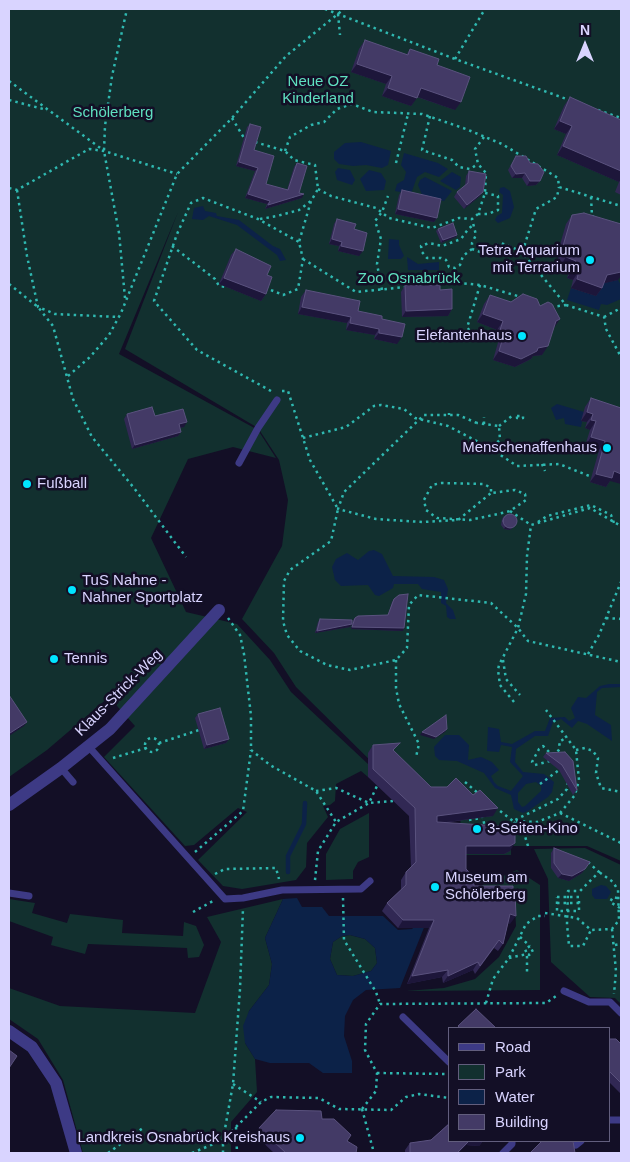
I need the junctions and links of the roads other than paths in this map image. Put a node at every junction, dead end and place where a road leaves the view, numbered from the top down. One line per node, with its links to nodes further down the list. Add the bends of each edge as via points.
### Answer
1 (278, 400): 2 (lane)
2 (239, 462)
3 (219, 610): 4 (street, Klaus-Strick-Weg, via 138,701)
4 (89, 747): 5 (street, Klaus-Strick-Weg); 8 (lane, via 225,899 282,890 361,889)
5 (61, 768): 6 (lane); 7 (street, Klaus-Strick-Weg)
6 (73, 782)
7 (9, 806)
8 (370, 881)
9 (9, 893): 10 (lane)
10 (28, 896)
11 (564, 991): 12 (lane, via 589,1002 612,1000)
12 (621, 1013)
13 (403, 1017): 15 (lane)
14 (9, 1031): 17 (street, via 32,1047 56,1083)
15 (448, 1061)
16 (512, 1142): 18 (lane)
17 (76, 1153)
18 (503, 1153)

